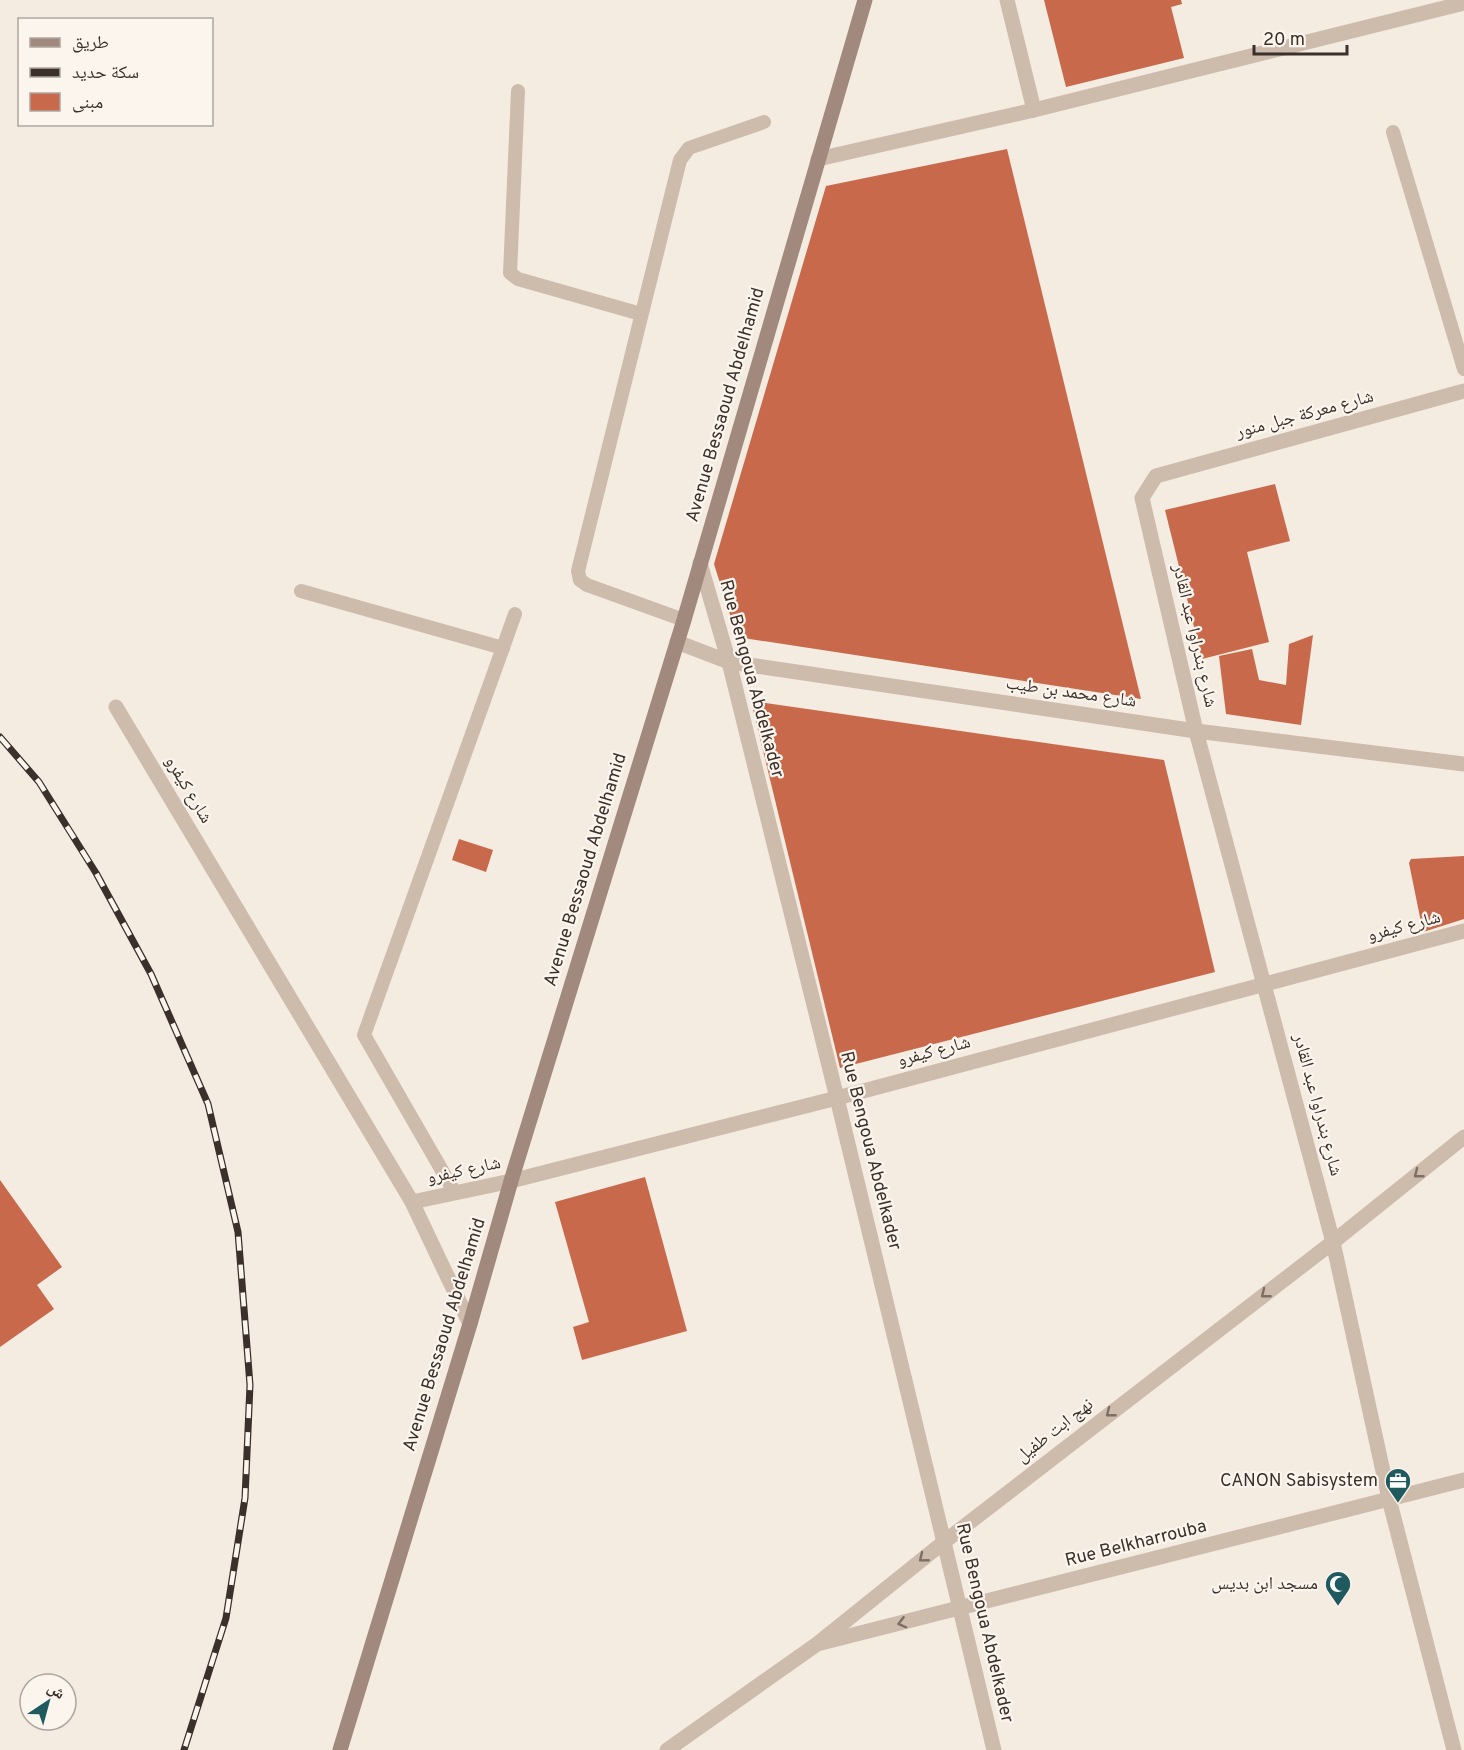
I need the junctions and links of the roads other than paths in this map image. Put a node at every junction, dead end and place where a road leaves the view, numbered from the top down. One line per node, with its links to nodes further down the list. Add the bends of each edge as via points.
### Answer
1 (865, 0): 8 (main road, Avenue Bessaoud Abdelhamid)
2 (1006, 0): 5 (street)
3 (1464, 3): 5 (street)
4 (518, 91): 9 (lane, via 510,273 518,279)
5 (1034, 111): 8 (street)
6 (764, 122): 9 (lane, via 689,148 680,160)
7 (1393, 132): 10 (lane)
8 (818, 159): 13 (main road, Avenue Bessaoud Abdelhamid)
9 (641, 314): 16 (lane, via 578,571 580,580 587,585)
10 (1464, 369)
11 (1464, 391): 12 (street, شارع معركة جبل منور)
12 (1156, 476): 21 (street, شارع بندراوا عبد القادر, via 1142,498)
13 (700, 563): 16 (main road, Avenue Bessaoud Abdelhamid); 19 (street, Rue Bengoua Abdelkader)
14 (301, 591): 18 (lane)
15 (515, 614): 18 (lane)
16 (684, 620): 17 (main road, Avenue Bessaoud Abdelhamid)
17 (677, 642): 19 (street, شارع محمد بن طيب); 27 (main road, Avenue Bessaoud Abdelhamid)
18 (503, 648): 28 (lane, via 364,1035)
19 (729, 662): 21 (street, شارع محمد بن طيب); 25 (street, Rue Bengoua Abdelkader)
20 (116, 707): 29 (street, شارع كيفرو)
21 (1196, 731): 22 (street, شارع محمد بن طيب); 24 (street, شارع بندراوا عبد القادر)
22 (1464, 764)
23 (1464, 931): 24 (street, شارع كيفرو)
24 (1265, 985): 25 (street, شارع كيفرو); 30 (street, شارع بندراوا عبد القادر)
25 (837, 1098): 27 (street, شارع كيفرو); 34 (street, Rue Bengoua Abdelkader)
26 (1464, 1137): 30 (street, نهج ابت طفيل, one-way to 30)
27 (511, 1181): 28 (street, شارع كيفرو); 31 (main road, Avenue Bessaoud Abdelhamid)
28 (455, 1193): 29 (street, شارع كيفرو)
29 (412, 1202): 31 (street, شارع كيفرو)
30 (1333, 1242): 33 (street, شارع بندراوا عبد القادر); 34 (street, نهج ابت طفيل, one-way to 34)
31 (470, 1324): 37 (main road, Avenue Bessaoud Abdelhamid)
32 (1464, 1480): 33 (street, Rue Belkharrouba)
33 (1389, 1499): 35 (street, Rue Belkharrouba); 40 (street, شارع بندراوا عبد القادر)
34 (944, 1542): 35 (street, Rue Bengoua Abdelkader); 36 (street, نهج ابت طفيل, one-way to 36)
35 (959, 1609): 36 (street, Rue Belkharrouba, one-way to 36); 39 (street, Rue Bengoua Abdelkader)
36 (817, 1644): 38 (street, نهج ابت طفيل)
37 (340, 1750)
38 (667, 1750)
39 (994, 1750)
40 (1454, 1750)

